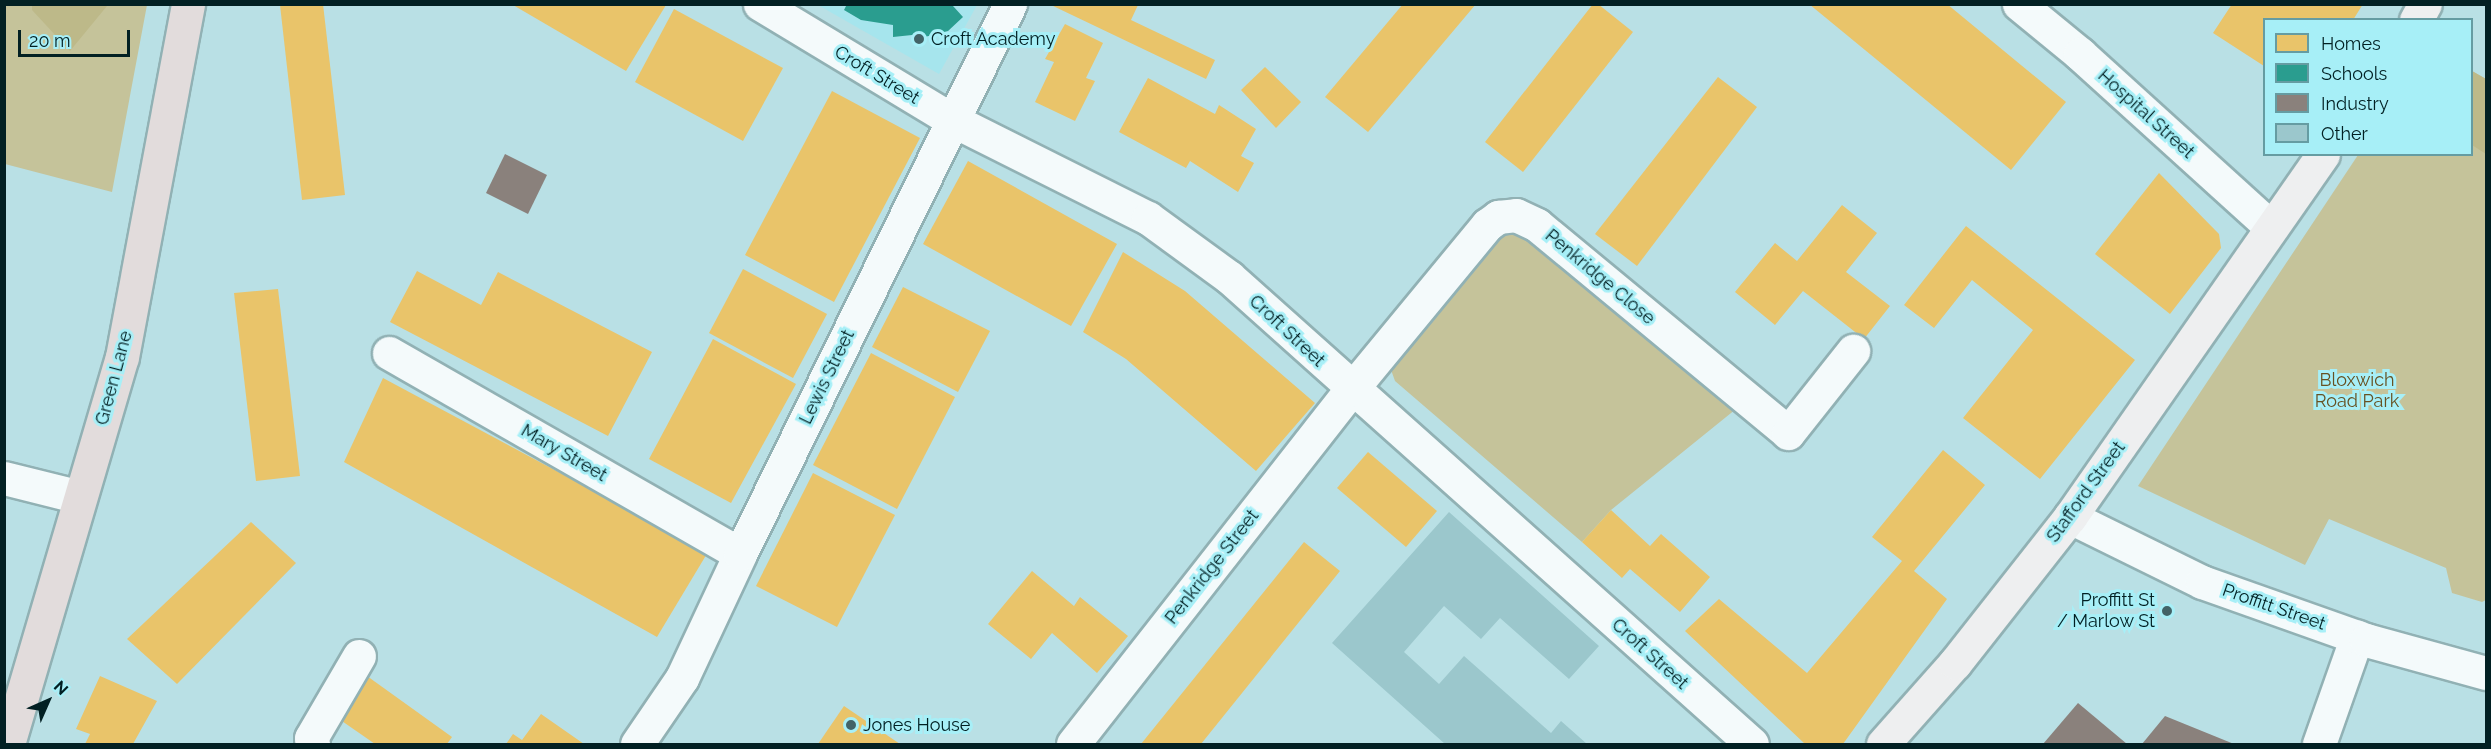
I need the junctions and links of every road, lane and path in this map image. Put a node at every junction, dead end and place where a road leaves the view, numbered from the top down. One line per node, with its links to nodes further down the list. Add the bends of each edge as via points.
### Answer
1 (188, 4): 14 (highway, Green Lane, via 122,357)
2 (760, 4): 7 (street, Croft Street)
3 (1010, 4): 7 (street, Lewis Street)
4 (2019, 4): 9 (street, Hospital Street)
5 (2425, 4): 6 (main road)
6 (2417, 18)
7 (954, 121): 12 (street, Croft Street, via 1148,218 1229,277); 16 (street, Lewis Street)
8 (2322, 156): 9 (main road, Stafford Street)
9 (2271, 226): 15 (main road, Stafford Street)
10 (1853, 351): 12 (street, Penkridge Close, via 1788,433 1537,225 1516,215 1498,217 1487,225)
11 (389, 353): 16 (street, Mary Street)
12 (1352, 390): 23 (street, Penkridge Street); 24 (street, Croft Street)
13 (4, 478): 14 (street)
14 (80, 497): 20 (highway, Green Lane)
15 (2070, 517): 17 (street, Proffitt Street, via 2202,582); 25 (main road, Stafford Street, via 1954,663)
16 (740, 554): 22 (street, Lewis Street, via 682,678)
17 (2357, 636): 19 (street, Proffitt Street); 26 (street)
18 (359, 656): 21 (street, via 311,738)
19 (2487, 672)
20 (8, 744)
21 (313, 744)
22 (637, 744)
23 (1073, 744)
24 (1752, 744)
25 (1883, 744)
26 (2319, 744)

